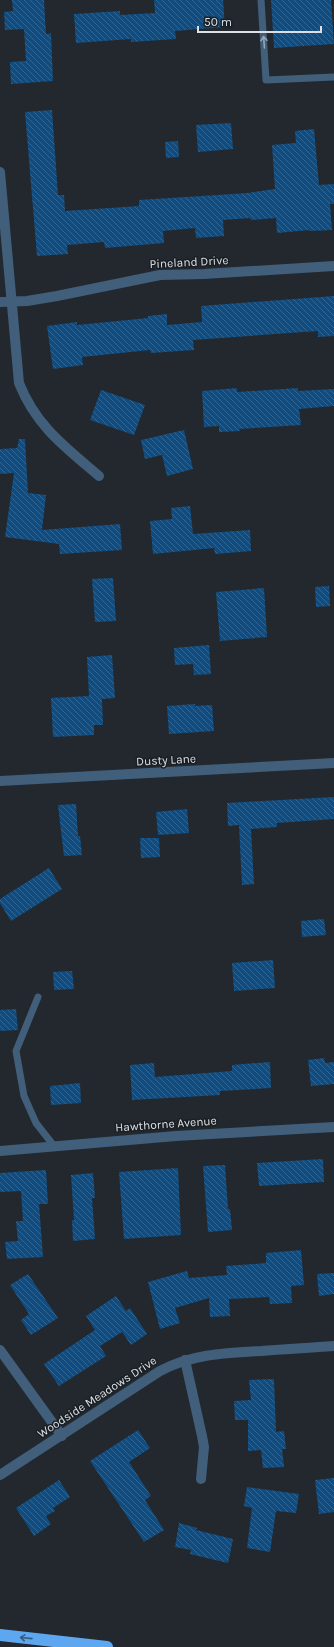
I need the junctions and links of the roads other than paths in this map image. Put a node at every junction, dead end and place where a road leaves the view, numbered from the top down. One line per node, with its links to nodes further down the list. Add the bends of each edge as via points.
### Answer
1 (261, 0): 2 (lane, one-way to 1, via 266,80)
2 (334, 77)
3 (0, 172): 6 (street)
4 (334, 266): 6 (street, Pineland Drive, via 160,275 57,296)
5 (0, 302): 6 (street, Pineland Drive)
6 (12, 302): 7 (street, via 18,376 23,394 49,432)
7 (99, 476)
8 (334, 763): 9 (street, Dusty Lane)
9 (0, 781)
10 (38, 997): 12 (lane, via 16,1051 24,1096 36,1123)
11 (334, 1127): 12 (street, Hawthorne Avenue)
12 (54, 1146): 13 (street, Hawthorne Avenue)
13 (0, 1151)
14 (334, 1346): 16 (street, Woodside Meadows Drive, via 215,1354)
15 (0, 1350): 17 (street)
16 (184, 1360): 17 (street, Woodside Meadows Drive, via 160,1371); 19 (street, via 202,1436)
17 (62, 1436): 18 (street, Woodside Meadows Drive)
18 (0, 1475)
19 (201, 1479)
20 (0, 1635): 21 (highway, one-way to 20)
21 (107, 1647)

